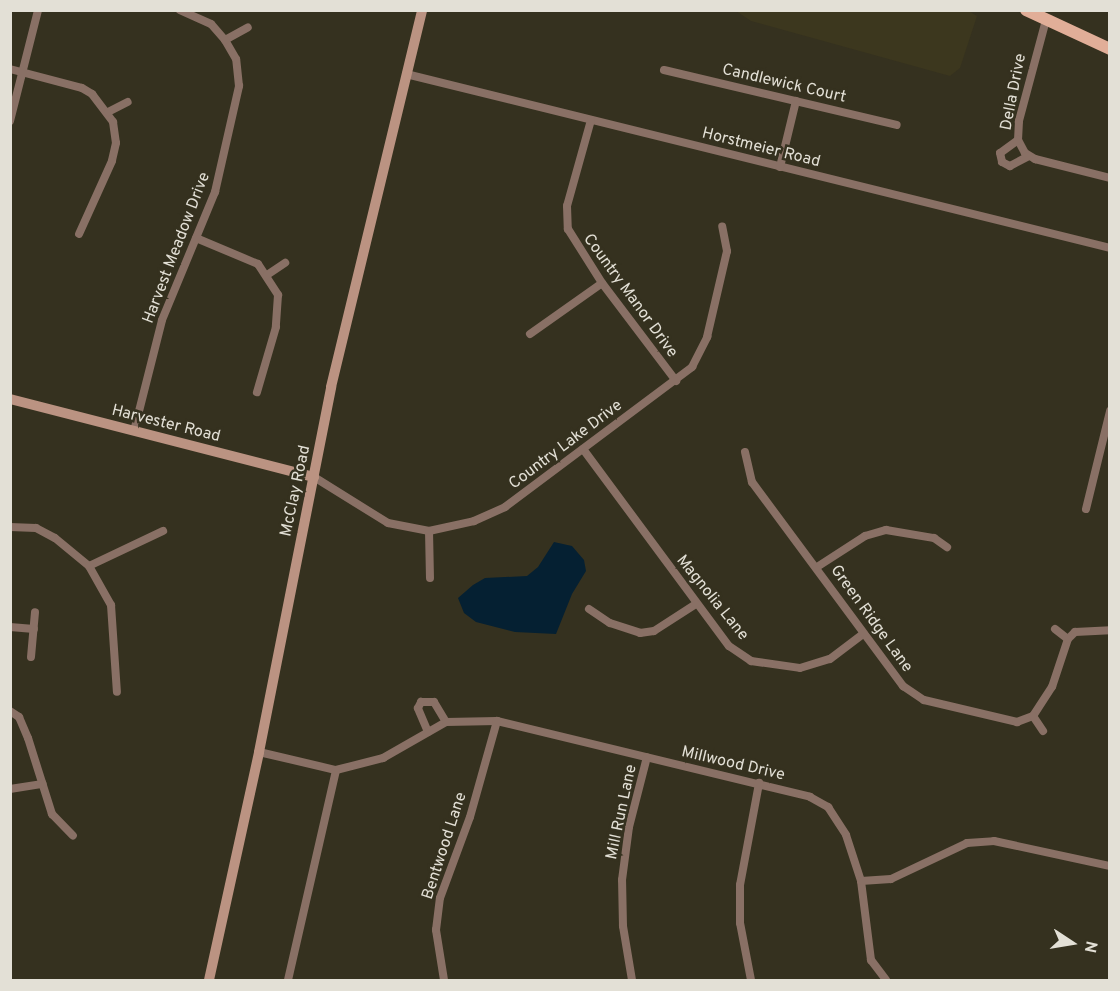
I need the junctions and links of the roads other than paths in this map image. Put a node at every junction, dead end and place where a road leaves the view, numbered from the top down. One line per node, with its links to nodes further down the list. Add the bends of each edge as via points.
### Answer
1 (38, 10): 11 (street)
2 (180, 10): 7 (street, Harvest Meadow Drive, via 211,24)
3 (422, 10): 12 (main road, McClay Road)
4 (1026, 10): 5 (main road)
5 (1046, 20): 8 (main road); 19 (street, Della Drive, via 1019,120)
6 (248, 27): 7 (street)
7 (225, 40): 25 (street, Harvest Meadow Drive, via 236,59 239,86 215,192)
8 (1110, 49)
9 (10, 69): 11 (street)
10 (664, 70): 13 (street, Candlewick Court)
11 (22, 72): 15 (street, via 82,88); 17 (street)
12 (406, 74): 16 (street, Horstmeier Road); 38 (main road, McClay Road, via 331,387)
13 (796, 101): 18 (street, Candlewick Court); 21 (street)
14 (128, 102): 15 (street)
15 (108, 112): 24 (street, via 116,143)
16 (591, 120): 21 (street, Horstmeier Road); 29 (street, Country Manor Drive, via 566,214 575,244)
17 (10, 122)
18 (897, 125)
19 (1018, 140): 20 (street, Della Drive); 20 (street, via 1000,153 1002,162 1010,166)
20 (1029, 156): 22 (street)
21 (780, 167): 26 (street, Horstmeier Road)
22 (1110, 178)
23 (722, 226): 31 (street, Country Lake Drive, via 727,251 707,337 692,367)
24 (80, 234)
25 (196, 238): 28 (street, via 250,259); 35 (street, Harvest Meadow Drive, via 162,320)
26 (1110, 248)
27 (285, 263): 28 (street)
28 (267, 275): 32 (street, via 278,295 276,327)
29 (602, 283): 30 (street); 31 (street, Country Manor Drive)
30 (530, 334)
31 (676, 381): 36 (street, Country Lake Drive)
32 (257, 392)
33 (10, 399): 35 (main road, Harvester Road)
34 (1110, 411): 39 (street)
35 (134, 431): 38 (main road, Harvester Road)
36 (583, 449): 42 (street, Country Lake Drive, via 506,507 474,521); 47 (street, Magnolia Lane)
37 (745, 452): 45 (street, Green Ridge Lane, via 752,482)
38 (314, 477): 42 (street, Country Lake Drive, via 388,523); 64 (main road, McClay Road)
39 (1086, 509)
40 (10, 526): 44 (street, via 46,533)
41 (163, 531): 44 (street)
42 (429, 531): 46 (street)
43 (947, 547): 45 (street, via 933,538 886,530 865,536)
44 (89, 566): 57 (street, via 111,605)
45 (817, 567): 54 (street, Green Ridge Lane)
46 (430, 578)
47 (696, 604): 48 (street, via 654,631 640,633 610,623); 54 (street, Magnolia Lane, via 729,646 751,661 777,666 812,666 830,659)
48 (589, 609)
49 (35, 612): 51 (street)
50 (10, 627): 51 (street)
51 (34, 628): 56 (street)
52 (1055, 629): 55 (street)
53 (1110, 630): 55 (street, via 1075,632)
54 (863, 634): 59 (street, Green Ridge Lane, via 903,686 924,700 1017,722)
55 (1068, 639): 59 (street, via 1043,707)
56 (30, 657)
57 (117, 692)
58 (10, 711): 68 (street, via 19,717)
59 (1033, 716): 62 (street)
60 (497, 721): 61 (street, Millwood Drive); 65 (street, Millwood Drive); 75 (street, Bentwood Lane, via 470,817 440,898 436,930)
61 (446, 722): 63 (street, Millwood Drive); 63 (street, via 434,702 421,702 418,708)
62 (1043, 731)
63 (428, 732): 66 (street, Millwood Drive, via 383,758)
64 (259, 752): 66 (street, Millwood Drive); 73 (main road, McClay Road)
65 (647, 757): 67 (street, Millwood Drive); 76 (street, Mill Run Lane, via 629,827 622,880 623,926)
66 (336, 770): 74 (street)
67 (759, 783): 72 (street, Millwood Drive, via 810,797 828,807 846,835); 77 (street, via 740,885 740,923)
68 (43, 784): 69 (street); 70 (street, via 52,814)
69 (10, 789)
70 (73, 836)
71 (1110, 866): 72 (street, via 994,841 967,843 891,879)
72 (861, 881): 78 (street, Millwood Drive, via 871,960)
73 (209, 981)
74 (288, 981)
75 (444, 981)
76 (632, 981)
77 (751, 981)
78 (886, 981)

